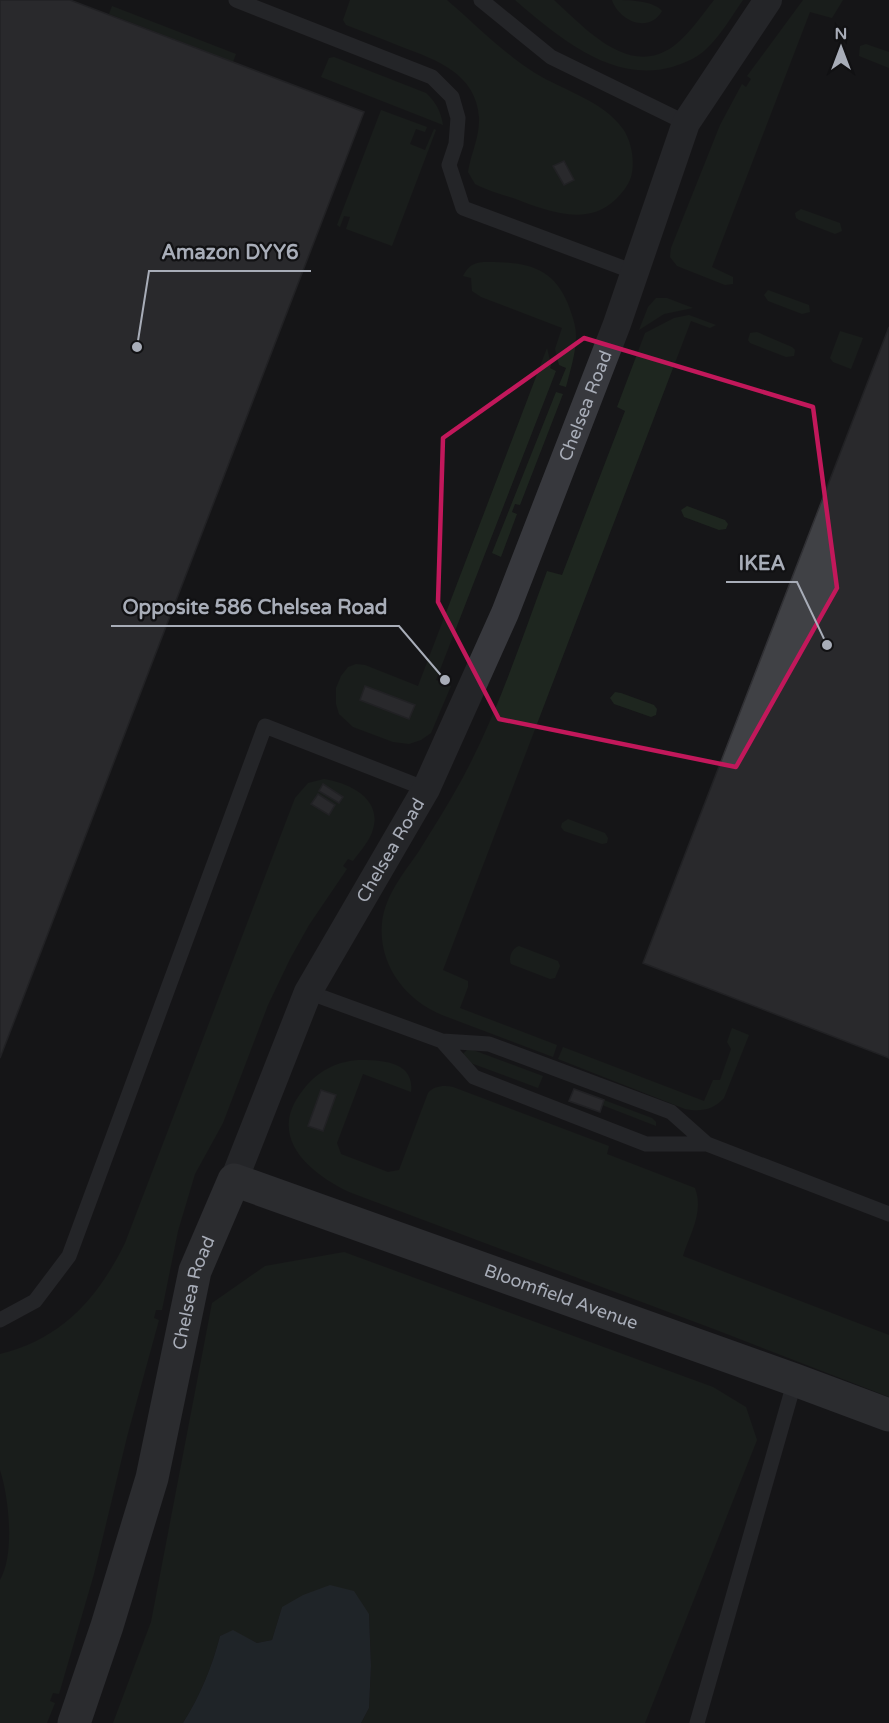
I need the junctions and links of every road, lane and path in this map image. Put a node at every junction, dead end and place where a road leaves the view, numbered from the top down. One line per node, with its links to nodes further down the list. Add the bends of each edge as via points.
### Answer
1 (236, 0): 5 (lane, via 432,77 452,97 458,118 449,165 463,208)
2 (481, 0): 4 (lane, via 551,57)
3 (768, 0): 4 (street, Chelsea Road)
4 (686, 123): 5 (street, Chelsea Road)
5 (634, 272): 6 (street, Chelsea Road, via 505,613)
6 (426, 789): 7 (street, Chelsea Road); 12 (lane, via 265,726 69,1256 35,1301)
7 (308, 992): 8 (lane); 10 (street, Chelsea Road)
8 (442, 1041): 9 (lane, via 489,1044 670,1112); 9 (lane, via 474,1077 646,1144)
9 (707, 1144): 11 (lane)
10 (234, 1180): 13 (street, Bloomfield Avenue); 15 (street, Chelsea Road, via 195,1271 152,1478)
11 (889, 1214)
12 (0, 1320)
13 (795, 1380): 14 (street, Bloomfield Avenue); 16 (lane)
14 (889, 1415)
15 (74, 1723)
16 (697, 1723)

